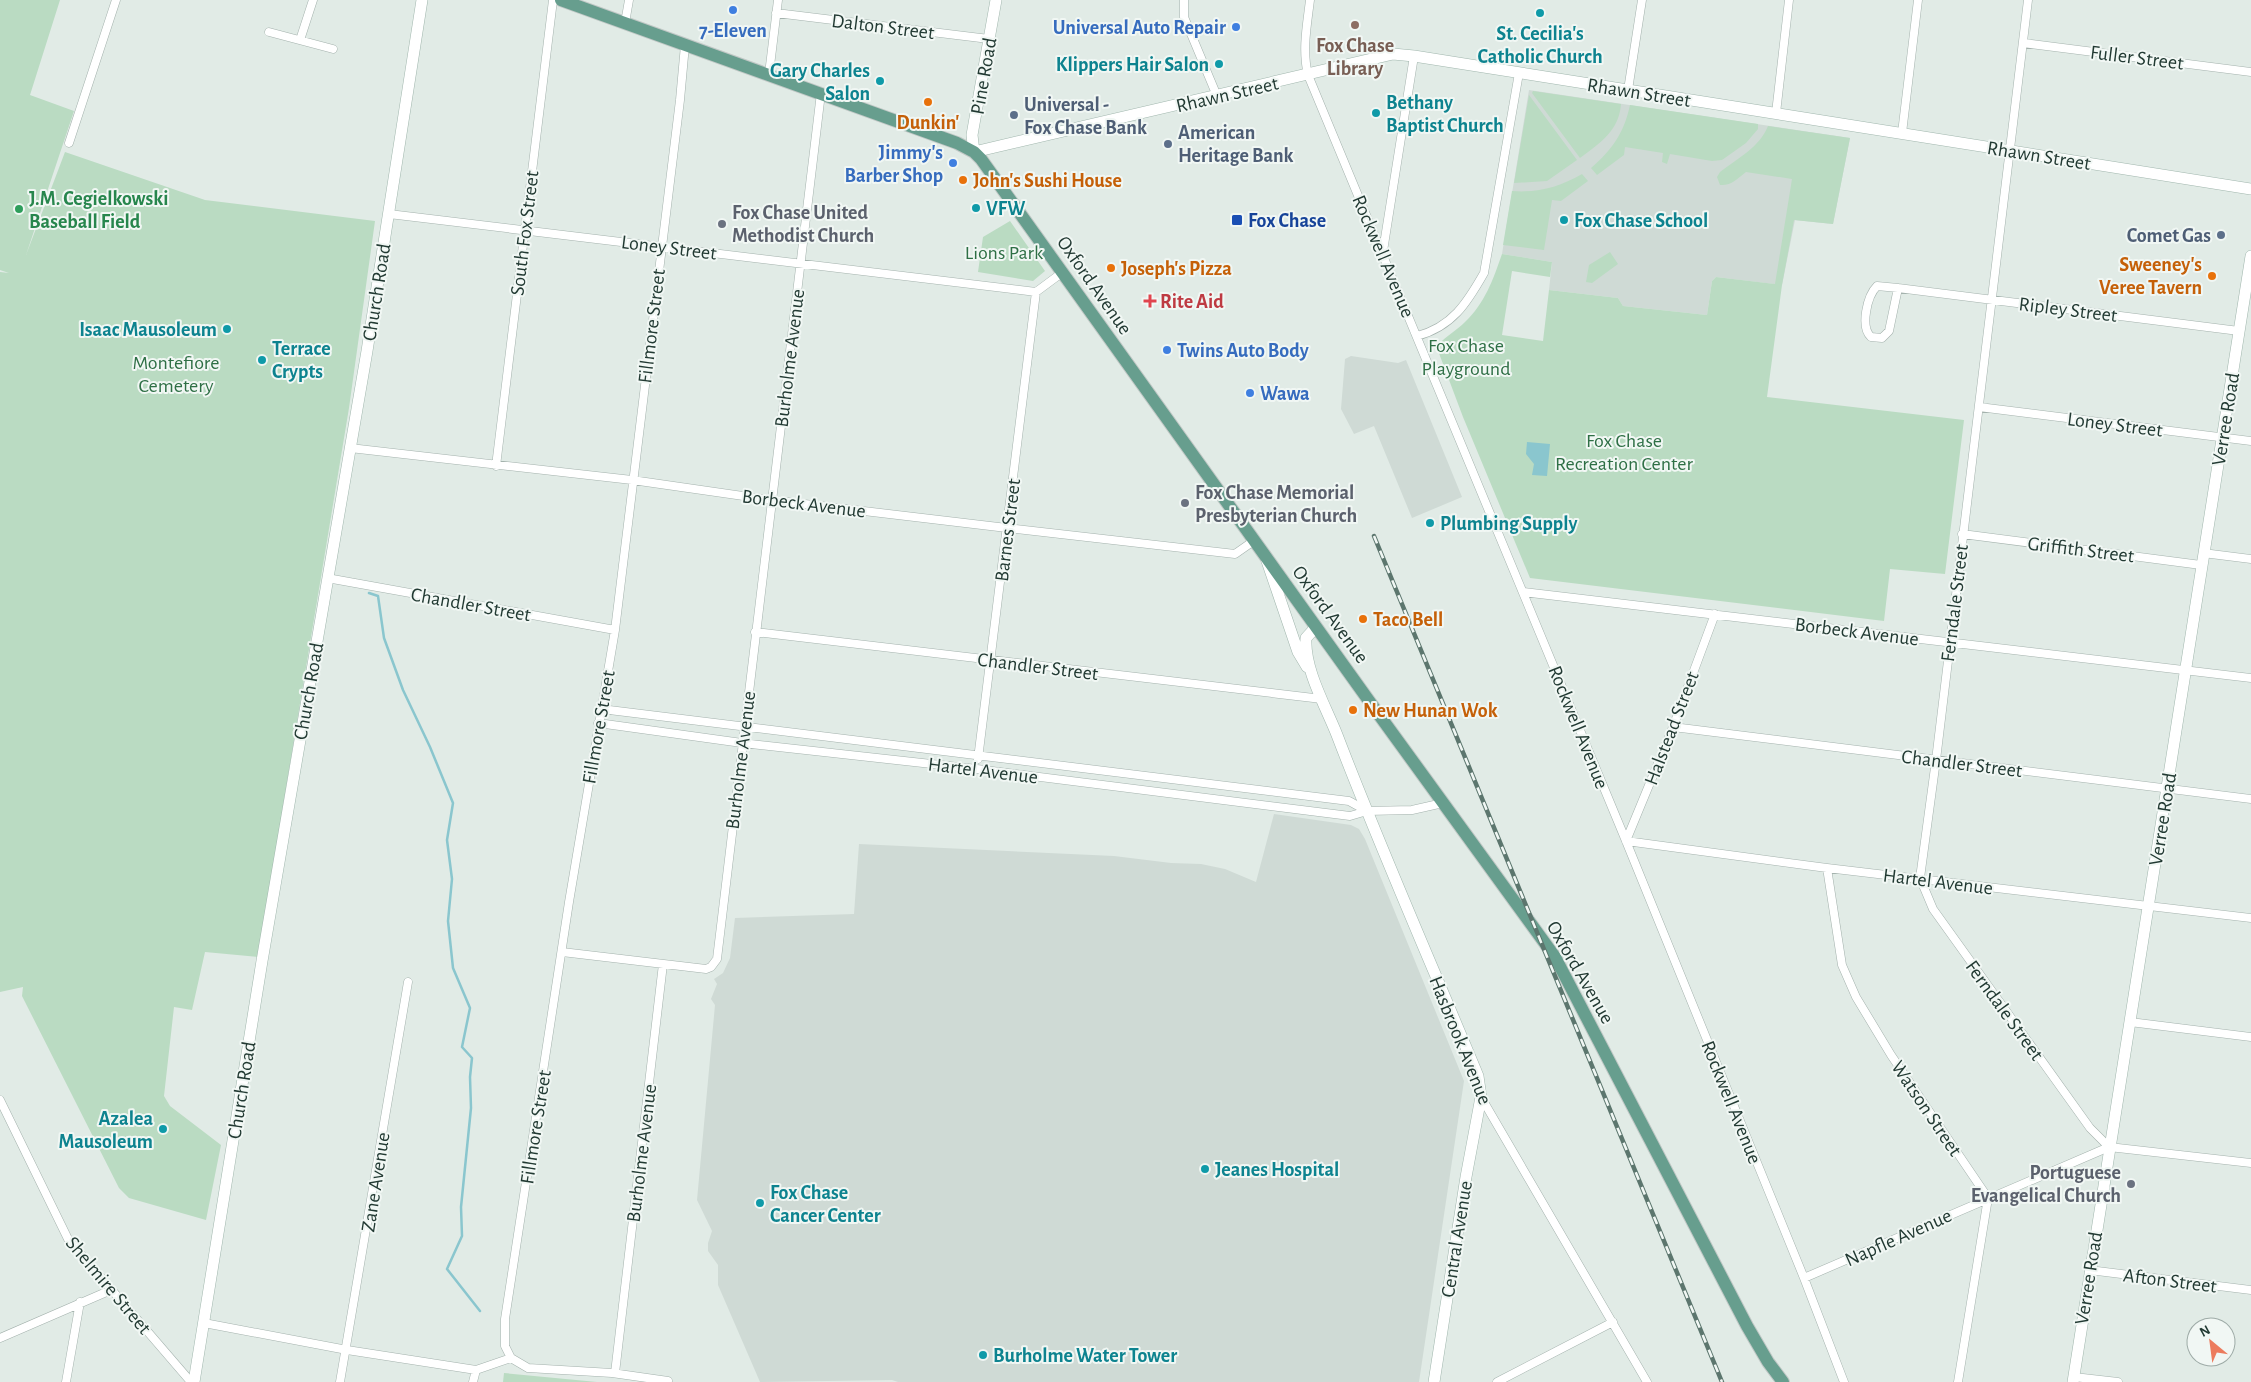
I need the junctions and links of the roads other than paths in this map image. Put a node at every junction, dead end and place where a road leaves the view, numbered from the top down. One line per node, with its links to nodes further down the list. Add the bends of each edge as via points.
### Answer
1 (116, 0): 33 (street)
2 (313, 0): 19 (street)
3 (422, 0): 37 (main road, Church Road)
4 (552, 0): 38 (street, South Fox Street)
5 (560, 0): 16 (main road, Oxford Avenue)
6 (629, 0): 16 (street)
7 (778, 0): 15 (street)
8 (996, 0): 18 (main road, Pine Road)
9 (1184, 0): 30 (street, via 1184,17)
10 (1310, 0): 27 (street, Rockwell Avenue, via 1306,39)
11 (1642, 0): 28 (street)
12 (1789, 0): 31 (street)
13 (1918, 0): 32 (street)
14 (2028, 0): 20 (street, Ferndale Street)
15 (776, 13): 18 (street, Dalton Street); 26 (street)
16 (625, 23): 21 (main road, Oxford Avenue)
17 (269, 32): 19 (street)
18 (990, 39): 35 (main road, Pine Road, via 972,135)
19 (300, 40): 22 (street)
20 (2023, 43): 24 (street, Fuller Street); 34 (street, Ferndale Street)
21 (685, 45): 26 (main road, Oxford Avenue); 39 (street, Fillmore Street)
22 (333, 49)
23 (1414, 56): 25 (main road, Rhawn Street); 27 (main road, Rhawn Street, via 1393,54); 40 (street)
24 (2251, 72)
25 (1519, 73): 28 (main road, Rhawn Street); 49 (street, via 1484,273 1468,302 1454,317 1438,329)
26 (769, 74): 29 (main road, Oxford Avenue)
27 (1308, 75): 30 (main road, Rhawn Street); 40 (street, Rockwell Avenue)
28 (1628, 90): 31 (main road, Rhawn Street)
29 (821, 93): 35 (main road, Oxford Avenue); 42 (street, Burholme Avenue)
30 (1217, 96): 35 (main road, Rhawn Street)
31 (1776, 113): 32 (main road, Rhawn Street)
32 (1902, 132): 34 (main road, Rhawn Street)
33 (69, 143)
34 (2010, 151): 36 (main road, Rhawn Street); 46 (street, Ferndale Street)
35 (974, 152): 43 (main road, Oxford Avenue)
36 (2251, 188)
37 (388, 214): 38 (street, Loney Street); 53 (main road, Church Road)
38 (524, 229): 39 (street, Loney Street); 54 (street, South Fox Street)
39 (661, 246): 42 (street, Loney Street); 55 (street, Fillmore Street)
40 (1383, 253): 49 (street, Rockwell Avenue)
41 (2251, 256): 47 (main road, Verree Road)
42 (801, 264): 45 (street, Loney Street); 56 (street, Burholme Avenue)
43 (1063, 272): 45 (street); 59 (main road, Oxford Avenue)
44 (1898, 288): 44 (street, Ripley Street, via 1877,286 1872,291 1865,328 1871,337 1882,338 1889,331); 46 (street, Ripley Street)
45 (1036, 292): 57 (street, Barnes Street)
46 (1991, 299): 48 (street, Ripley Street); 50 (street, Ferndale Street)
47 (2246, 311): 48 (main road, Verree Road)
48 (2239, 331): 51 (main road, Verree Road)
49 (1417, 336): 64 (street, Rockwell Avenue)
50 (1979, 407): 51 (street, Loney Street); 58 (street, Ferndale Street)
51 (2222, 437): 52 (street, Loney Street); 61 (main road, Verree Road)
52 (2251, 441)
53 (350, 448): 54 (street, Borbeck Avenue); 63 (main road, Church Road)
54 (496, 466): 55 (street, Borbeck Avenue)
55 (632, 480): 56 (street, Borbeck Avenue); 67 (street, Fillmore Street)
56 (771, 500): 57 (street, Borbeck Avenue); 68 (street, Burholme Avenue)
57 (1007, 528): 59 (street, Borbeck Avenue, via 1235,554); 70 (street, Barnes Street)
58 (1962, 534): 61 (street, Griffith Street); 69 (street, Ferndale Street)
59 (1255, 540): 60 (main road, Oxford Avenue)
60 (1265, 554): 66 (main road, Oxford Avenue); 73 (main road, Hasbrook Avenue, via 1298,652)
61 (2202, 559): 62 (street, Griffith Street); 71 (main road, Verree Road)
62 (2251, 559)
63 (327, 578): 67 (street, Chandler Street); 108 (main road, Church Road)
64 (1523, 592): 65 (street, Borbeck Avenue); 87 (street, Rockwell Avenue)
65 (1715, 614): 69 (street, Borbeck Avenue); 78 (street, Halstead Street)
66 (1316, 627): 73 (main road, Hasbrook Avenue, via 1306,638); 85 (main road, Oxford Avenue)
67 (615, 630): 75 (street, Fillmore Street)
68 (755, 632): 70 (street, Chandler Street); 77 (street, Burholme Avenue)
69 (1949, 642): 71 (street, Borbeck Avenue); 81 (street, Ferndale Street)
70 (990, 660): 74 (street, Chandler Street); 80 (street, Barnes Street)
71 (2186, 671): 72 (street, Borbeck Avenue); 83 (main road, Verree Road)
72 (2251, 678)
73 (1314, 679): 74 (main road, Hasbrook Avenue)
74 (1322, 699): 86 (main road, Hasbrook Avenue)
75 (601, 709): 76 (street, Fillmore Street); 77 (street, Hartel Avenue)
76 (598, 723): 79 (street, Hartel Avenue); 92 (street, Fillmore Street)
77 (744, 727): 79 (street, Burholme Avenue); 80 (street, Hartel Avenue)
78 (1673, 727): 81 (street, Chandler Street); 87 (street, Halstead Street)
79 (742, 743): 82 (street, Hartel Avenue); 93 (street, Burholme Avenue, via 717,959 712,967 706,969)
80 (979, 756): 82 (street, Barnes Street); 86 (street, Hartel Avenue, via 1349,801)
81 (1936, 760): 83 (street, Chandler Street); 89 (street, Ferndale Street)
82 (977, 769): 86 (street, Hartel Avenue, via 1350,816)
83 (2168, 789): 84 (street, Chandler Street); 90 (main road, Verree Road)
84 (2251, 799)
85 (1443, 803): 86 (street, Hartel Avenue, via 1412,810); 123 (main road, Oxford Avenue, via 1555,957 1747,1326)
86 (1366, 811): 97 (main road, Hasbrook Avenue, via 1478,1076)
87 (1626, 841): 88 (street, Hartel Avenue); 103 (street, Rockwell Avenue)
88 (1826, 868): 89 (street, Hartel Avenue); 101 (street, Watson Street, via 1842,965 1856,997 1891,1055)
89 (1920, 878): 90 (street, Hartel Avenue); 99 (street, Ferndale Street, via 1933,909 1970,962 2090,1128)
90 (2148, 905): 91 (street, Hartel Avenue); 95 (main road, Verree Road)
91 (2251, 918)
92 (562, 952): 93 (street); 111 (street, Fillmore Street, via 505,1319 505,1346)
93 (663, 964): 113 (street, Burholme Avenue)
94 (408, 982): 110 (street, Zane Avenue)
95 (2130, 1022): 96 (street); 99 (main road, Verree Road)
96 (2251, 1037)
97 (1481, 1097): 107 (street, Hasbrook Avenue); 120 (main road, Central Avenue)
98 (0, 1100): 104 (street, Shelmire Street, via 68,1239)
99 (2108, 1147): 100 (street, Napfle Avenue); 101 (street, Napfle Avenue); 102 (main road, Verree Road)
100 (2251, 1164)
101 (1988, 1198): 103 (street, Napfle Avenue); 125 (street)
102 (2089, 1270): 105 (street, Afton Street); 114 (main road, Verree Road)
103 (1804, 1278): 124 (street, Rockwell Avenue)
104 (111, 1290): 106 (street); 117 (street, Shelmire Street)
105 (2251, 1290)
106 (80, 1302): 109 (street); 116 (street)
107 (1613, 1322): 121 (street); 122 (street, Hasbrook Avenue)
108 (204, 1323): 110 (street); 117 (main road, Church Road)
109 (0, 1338)
110 (347, 1350): 112 (street); 118 (street, Zane Avenue)
111 (511, 1358): 112 (street); 113 (street, via 528,1368)
112 (476, 1370): 119 (street)
113 (615, 1373): 115 (street)
114 (2073, 1379): 126 (street)
115 (668, 1381)
116 (66, 1382)
117 (192, 1382)
118 (340, 1382)
119 (473, 1382)
120 (1434, 1382)
121 (1497, 1382)
122 (1647, 1382)
123 (1783, 1382)
124 (1844, 1382)
125 (1958, 1382)
126 (2118, 1382)

